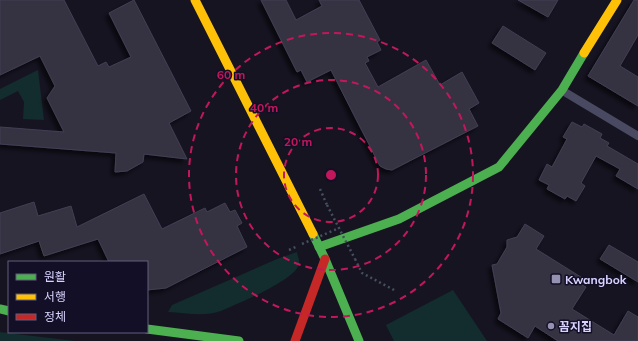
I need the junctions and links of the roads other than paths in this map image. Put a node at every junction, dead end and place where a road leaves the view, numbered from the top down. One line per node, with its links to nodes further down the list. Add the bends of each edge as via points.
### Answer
1 (195, 0): 5 (main road)
2 (617, 0): 3 (main road)
3 (562, 90): 4 (lane); 5 (main road, via 499,167 400,219)
4 (638, 136)
5 (319, 247): 6 (main road)
6 (325, 259): 11 (main road); 12 (main road)
7 (148, 329): 8 (main road)
8 (173, 332): 9 (main road); 10 (main road)
9 (192, 341)
10 (239, 341)
11 (294, 341)
12 (359, 341)

